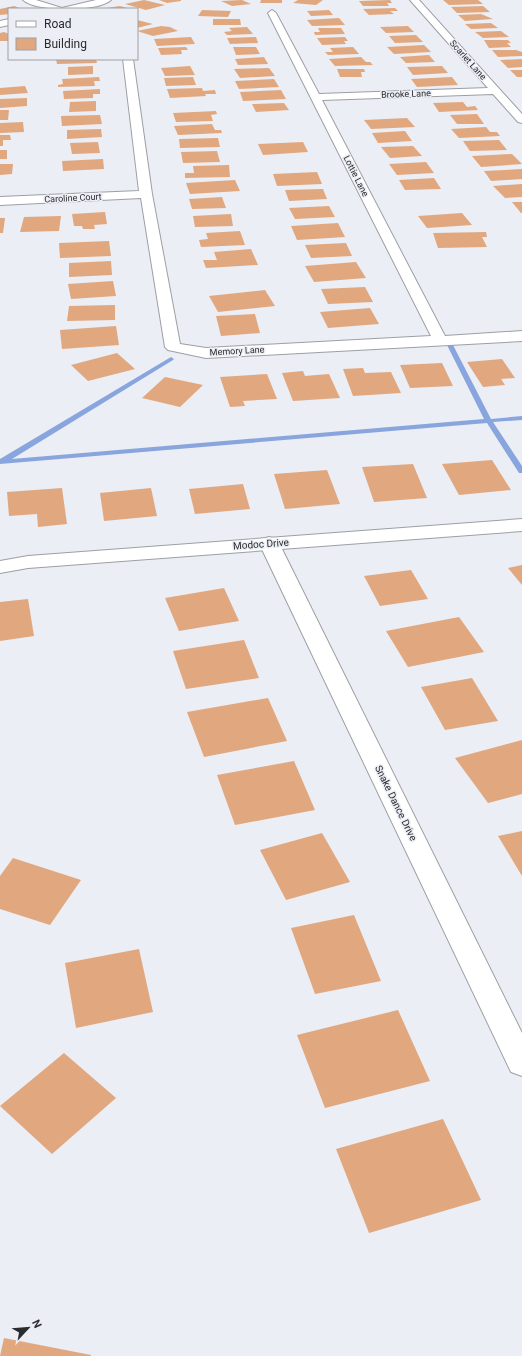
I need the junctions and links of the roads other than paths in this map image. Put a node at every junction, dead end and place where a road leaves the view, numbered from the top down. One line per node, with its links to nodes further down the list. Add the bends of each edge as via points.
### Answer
1 (27, 0): 4 (street)
2 (107, 0): 5 (street)
3 (414, 0): 8 (street, Scarlet Lane)
4 (55, 8)
5 (71, 8)
6 (272, 13): 9 (street, Lottie Lane)
7 (128, 60): 11 (street, Memory Lane)
8 (496, 91): 9 (street, Brooke Lane); 10 (street, Scarlet Lane)
9 (316, 97): 14 (street, Lottie Lane)
10 (522, 120)
11 (146, 194): 12 (street, Caroline Court); 14 (street, Memory Lane, via 173,347 206,353)
12 (0, 202)
13 (522, 336): 14 (street, Memory Lane)
14 (440, 340)
15 (522, 525): 16 (street, Modoc Drive)
16 (269, 543): 17 (street, Modoc Drive, via 28,562); 18 (street, Snake Dance Drive)
17 (0, 567)
18 (522, 1063)

